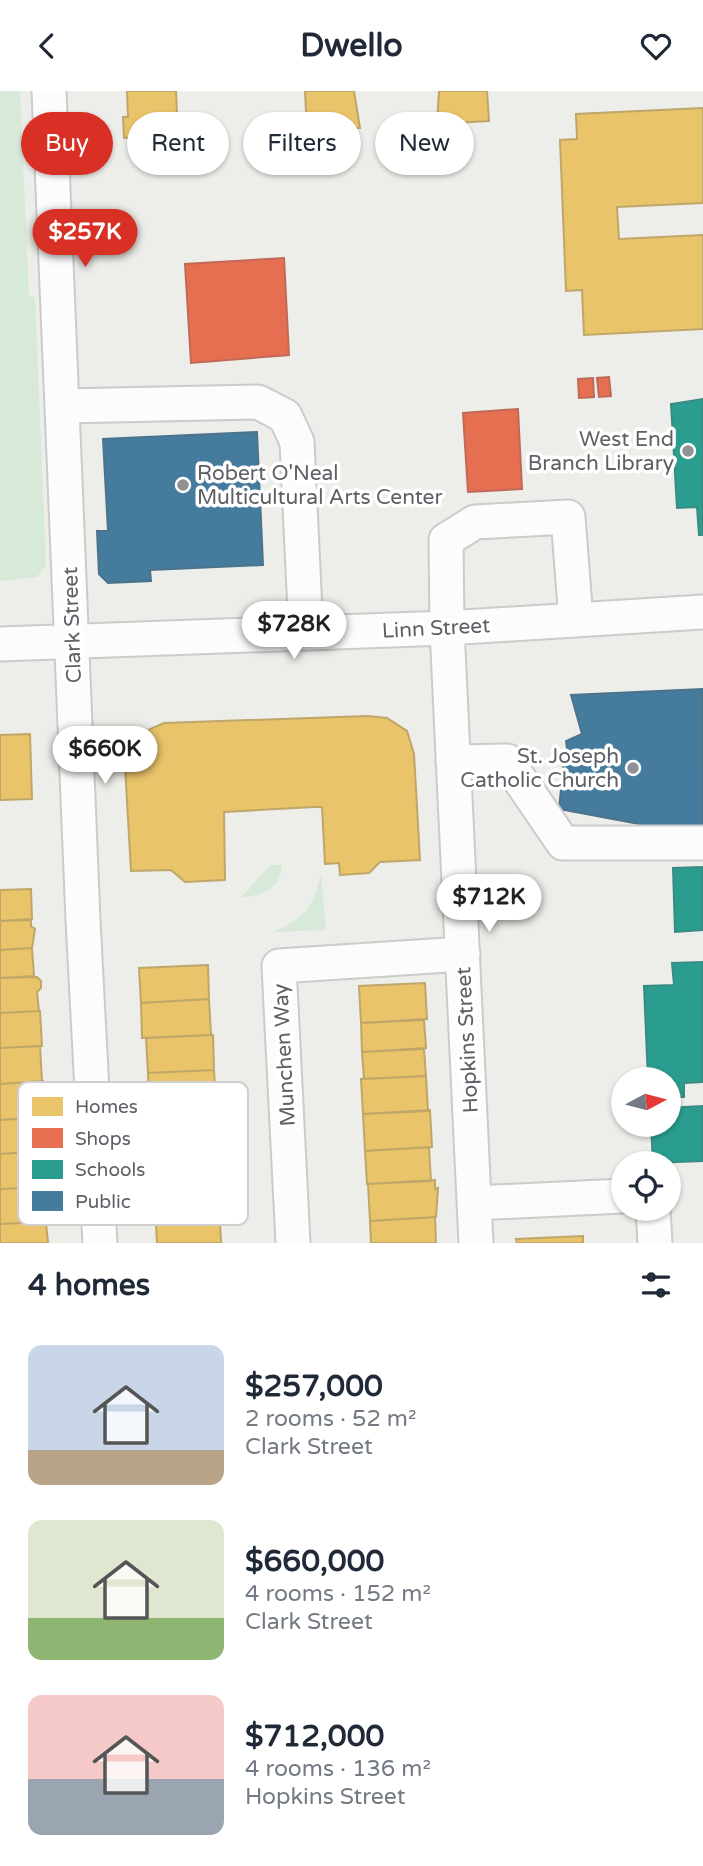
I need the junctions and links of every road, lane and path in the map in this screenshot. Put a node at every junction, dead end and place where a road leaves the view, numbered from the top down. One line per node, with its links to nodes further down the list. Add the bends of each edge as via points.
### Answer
1 (49, 91): 2 (street, Clark Street)
2 (64, 406): 6 (street, via 258,402 285,416 297,442); 7 (street, Clark Street)
3 (703, 612): 4 (street, Linn Street)
4 (576, 620): 5 (street, Linn Street); 5 (street, Hopkins Street, via 568,517 475,522 446,540)
5 (447, 628): 6 (street, Linn Street); 9 (street, Hopkins Street)
6 (306, 633): 7 (street, Linn Street)
7 (72, 642): 8 (street, Linn Street); 12 (street, Clark Street)
8 (0, 644)
9 (453, 762): 10 (street, via 507,761 563,843); 11 (street, Hopkins Street)
10 (703, 843)
11 (463, 954): 14 (street, Hopkins Street); 18 (street, Munchen Way, via 279,966)
12 (92, 1082)
13 (611, 1197): 14 (street)
14 (474, 1203): 19 (street, Hopkins Street)
15 (654, 1221): 20 (street)
16 (99, 1225): 17 (street, Clark Street)
17 (100, 1243)
18 (293, 1243)
19 (476, 1243)
20 (655, 1243)

